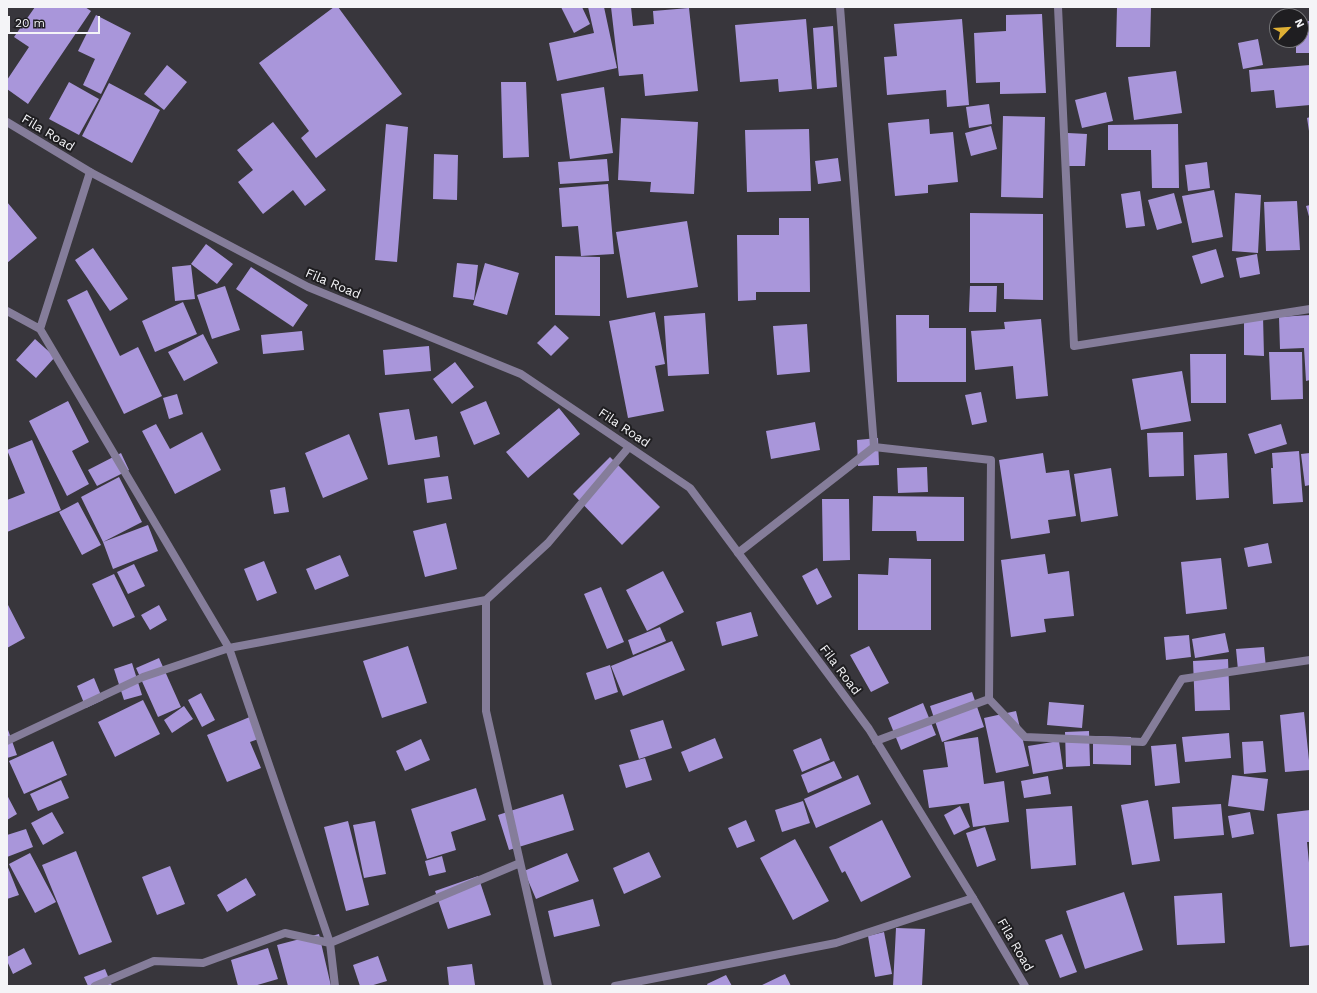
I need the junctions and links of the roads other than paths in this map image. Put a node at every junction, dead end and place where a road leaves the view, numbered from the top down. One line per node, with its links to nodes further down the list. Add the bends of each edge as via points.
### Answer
1 (840, 7): 9 (street)
2 (1058, 7): 5 (street, via 1074,346)
3 (7, 122): 4 (street, Fila Road)
4 (90, 172): 7 (street); 8 (street, Fila Road, via 308,287 521,374)
5 (1310, 309)
6 (7, 311): 7 (street)
7 (40, 329): 12 (street)
8 (630, 447): 10 (street, Fila Road, via 690,488); 11 (street, via 548,543)
9 (874, 448): 10 (street); 14 (street, via 991,460)
10 (738, 553): 16 (street, Fila Road)
11 (486, 600): 12 (street); 17 (street, via 486,711)
12 (229, 648): 15 (street, via 143,677); 19 (street)
13 (1310, 660): 14 (street, via 1182,679 1143,742 1025,737)
14 (989, 699): 16 (street)
15 (7, 741)
16 (876, 741): 18 (street, Fila Road)
17 (520, 863): 19 (street); 22 (street)
18 (973, 898): 23 (street, via 836,943); 24 (street, Fila Road)
19 (330, 943): 20 (street, via 285,934 203,964 154,961); 21 (street)
20 (95, 986)
21 (335, 986)
22 (548, 986)
23 (615, 986)
24 (1025, 986)

